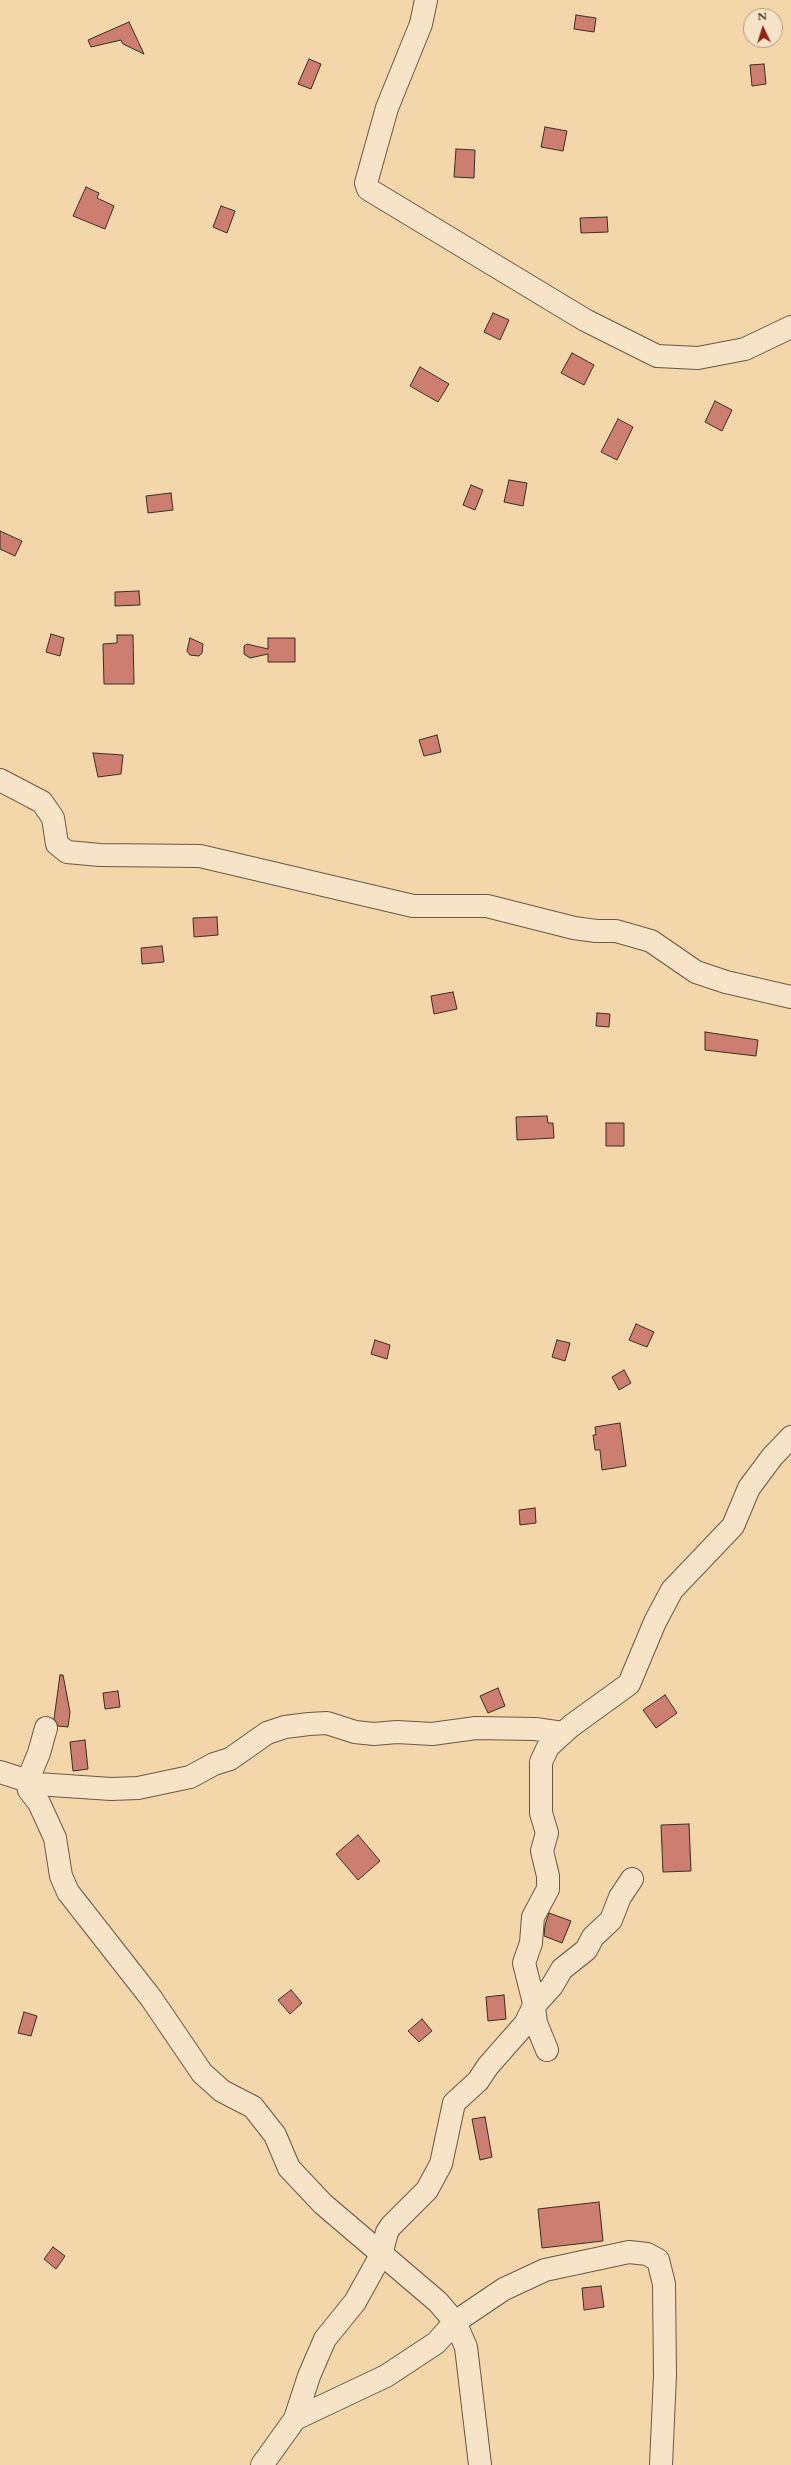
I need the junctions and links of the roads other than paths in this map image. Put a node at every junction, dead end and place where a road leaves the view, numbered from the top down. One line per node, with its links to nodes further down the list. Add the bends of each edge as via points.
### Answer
1 (426, 0): 2 (street, via 421,24 387,108 366,183 368,189 585,320 657,356 698,358 745,349)
2 (791, 327)
3 (0, 780): 4 (street, via 42,802 53,818 57,844 67,852 100,855 200,856 413,906 496,907 560,925 596,931 616,931 651,941 696,972 726,982)
4 (791, 997)
5 (791, 1437): 7 (street, via 749,1488 733,1526 672,1590 655,1622 629,1684)
6 (46, 1728): 9 (street, via 40,1753)
7 (563, 1733): 9 (street, via 535,1729 476,1728 432,1734 374,1734 355,1732 326,1723 309,1724 285,1727 267,1733 230,1759 214,1764 190,1777 158,1784 138,1788 111,1788); 11 (street, via 548,1747 541,1762 541,1813 547,1833 542,1851 548,1876 548,1889 533,1917 531,1943 524,1963)
8 (0, 1772): 9 (street)
9 (27, 1782): 13 (street, via 55,1838 63,1884 152,1998 195,2065 214,2086 253,2107 275,2135 289,2168 323,2204)
10 (632, 1879): 11 (street, via 620,1897 611,1920 593,1937 586,1950 562,1969 552,1986)
11 (534, 2006): 12 (street, via 536,2023); 13 (street, via 525,2024 488,2066 478,2082 454,2102 441,2164 427,2190 387,2232)
12 (547, 2050)
13 (381, 2255): 14 (street, via 438,2302); 15 (street, via 355,2302 325,2339)
14 (455, 2322): 15 (street, via 436,2343 386,2376); 17 (street, via 466,2347); 18 (street, via 504,2289 545,2270 629,2252 647,2254 658,2260 664,2284 665,2345)
15 (295, 2419): 16 (street)
16 (262, 2465)
17 (480, 2465)
18 (661, 2465)

